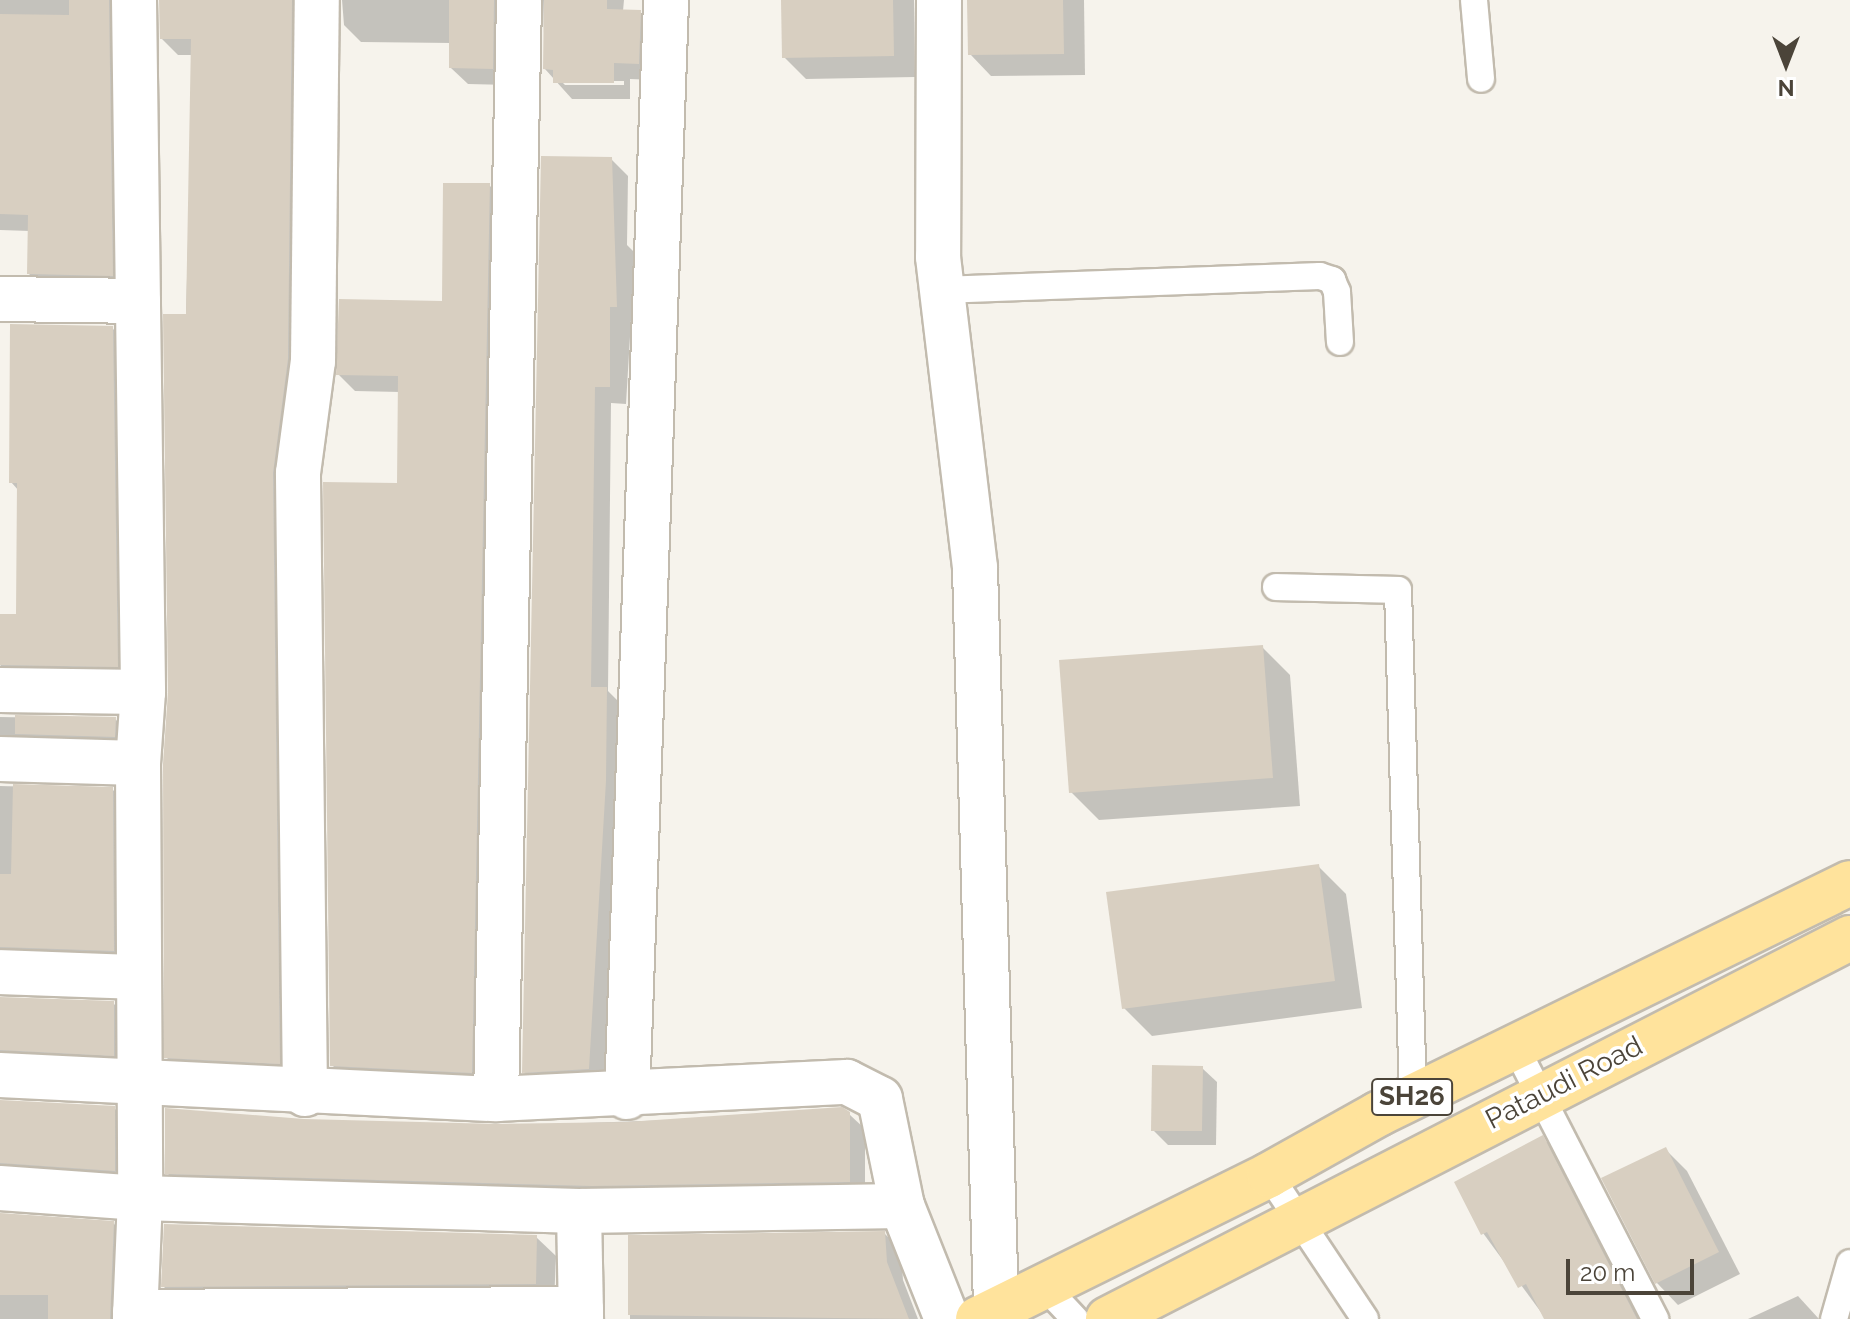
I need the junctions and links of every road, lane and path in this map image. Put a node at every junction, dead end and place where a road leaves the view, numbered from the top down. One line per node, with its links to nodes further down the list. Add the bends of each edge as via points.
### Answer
1 (134, 0): 10 (street)
2 (317, 0): 26 (street, via 313,361 298,473)
3 (519, 0): 30 (street)
4 (666, 0): 29 (street)
5 (939, 0): 8 (street)
6 (1474, 0): 7 (lane)
7 (1481, 79)
8 (941, 290): 11 (lane, via 1320,276 1332,280 1337,292); 40 (street, via 975,568)
9 (0, 299): 10 (street)
10 (138, 301): 14 (street)
11 (1340, 342)
12 (1276, 587): 28 (lane, via 1398,590)
13 (0, 690): 14 (street)
14 (143, 692): 16 (street)
15 (0, 759): 16 (street)
16 (138, 763): 22 (street)
17 (1850, 883): 18 (main road, SH26)
18 (1752, 930): 21 (main road); 23 (main road, SH26)
19 (1850, 938): 21 (main road, Pataudi Road / SH26)
20 (0, 972): 22 (street)
21 (1777, 975): 27 (main road, Pataudi Road / SH26)
22 (138, 977): 25 (street)
23 (1516, 1048): 27 (lane); 28 (main road, SH26)
24 (0, 1075): 25 (street)
25 (141, 1082): 26 (street); 33 (street)
26 (305, 1094): 30 (street)
27 (1540, 1094): 36 (main road, Pataudi Road / SH26); 46 (lane)
28 (1413, 1096): 31 (main road, SH26)
29 (627, 1097): 30 (street); 34 (street, via 819,1080 866,1087 885,1111)
30 (496, 1099)
31 (1269, 1175): 36 (lane); 38 (main road, SH26)
32 (0, 1188): 33 (street)
33 (140, 1198): 35 (street); 41 (street)
34 (902, 1206): 35 (street); 42 (street)
35 (579, 1211): 39 (street)
36 (1298, 1220): 44 (main road, Pataudi Road / SH26); 45 (lane)
37 (1850, 1263): 47 (lane)
38 (1043, 1285): 40 (main road, SH26); 43 (lane)
39 (581, 1314): 41 (street)
40 (987, 1314)
41 (135, 1316)
42 (947, 1319)
43 (1075, 1319)
44 (1108, 1319)
45 (1365, 1319)
46 (1655, 1319)
47 (1834, 1319)

